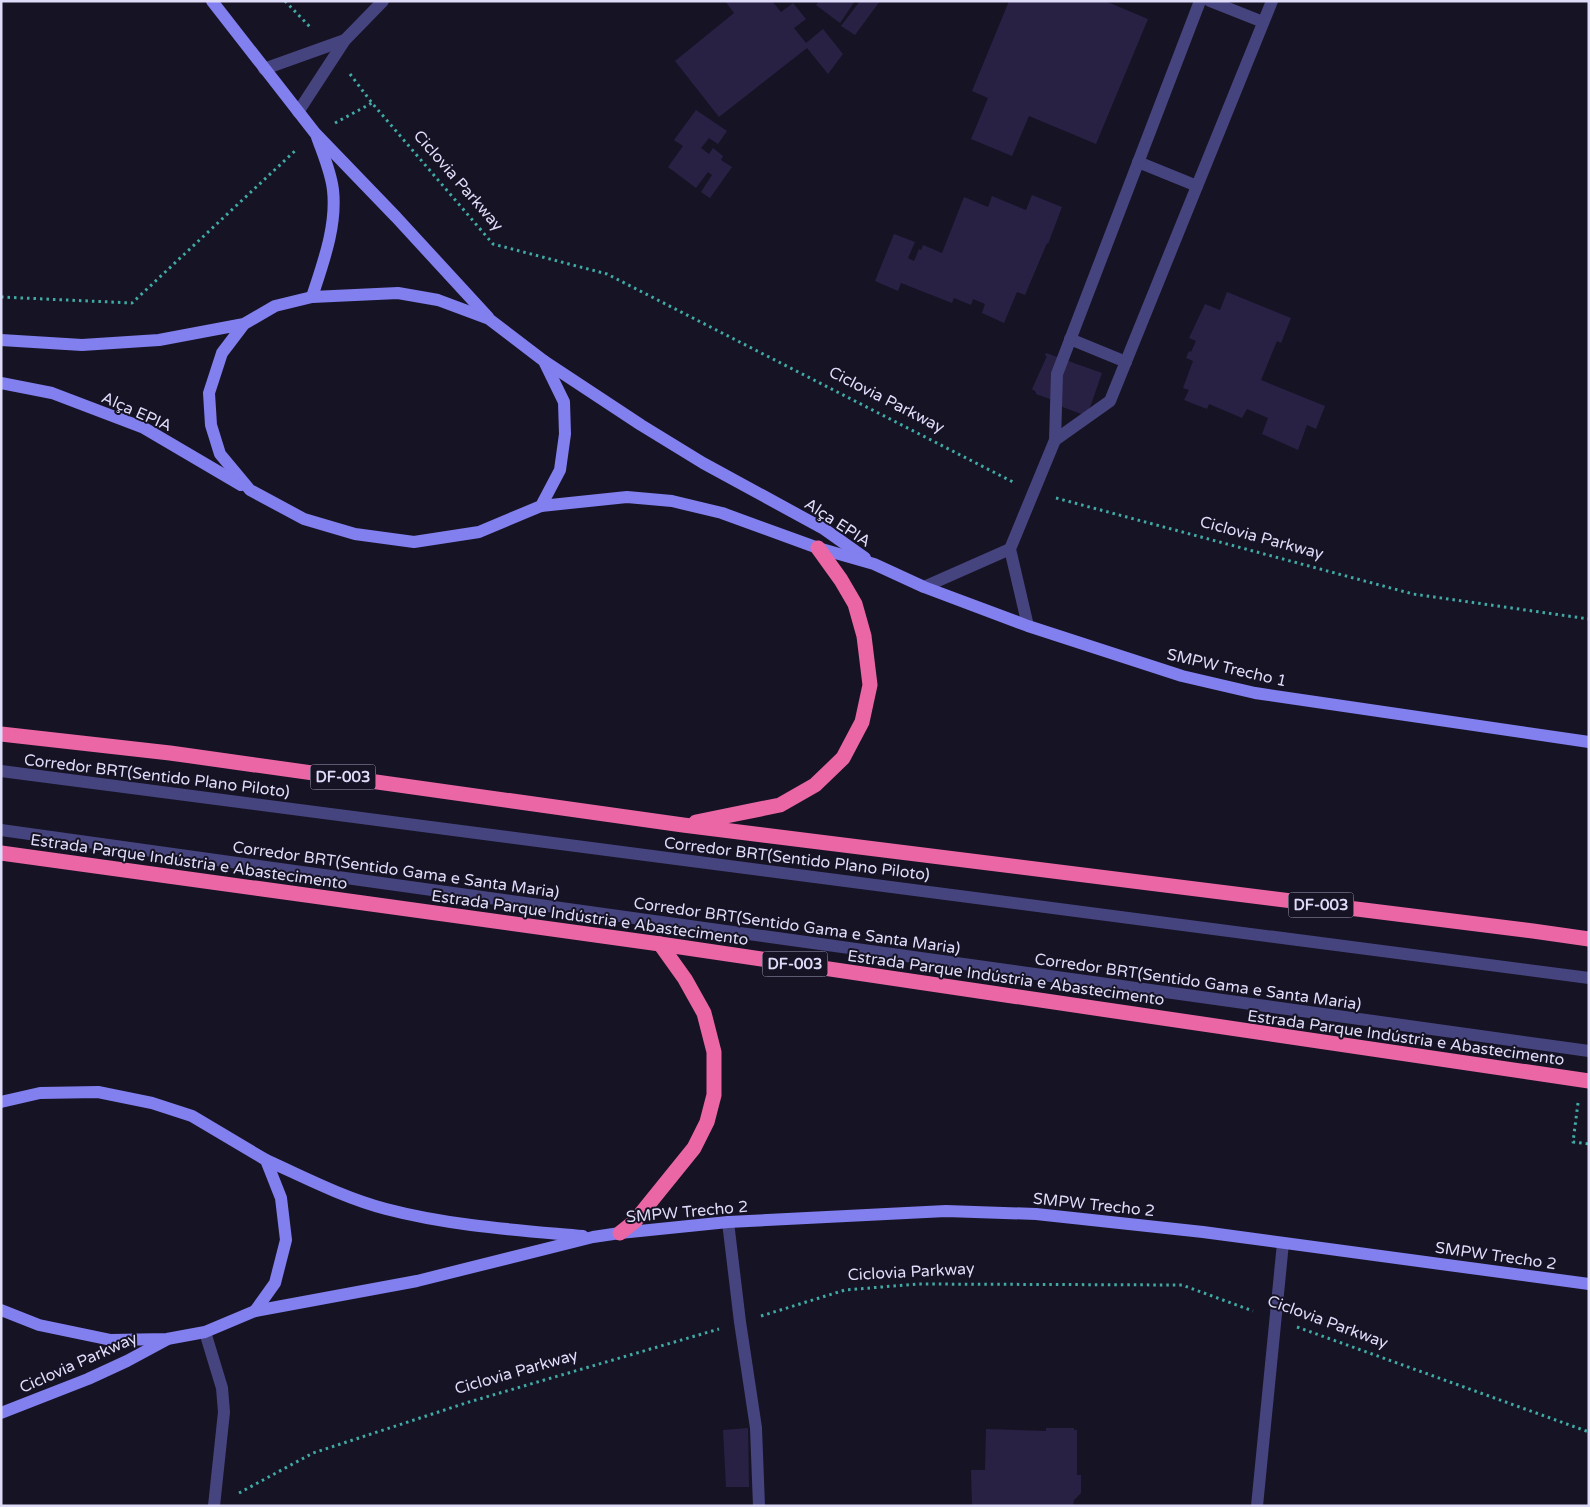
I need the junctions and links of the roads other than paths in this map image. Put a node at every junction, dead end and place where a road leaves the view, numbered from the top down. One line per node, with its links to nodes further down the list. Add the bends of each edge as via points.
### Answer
1 (212, 1): 8 (street)
2 (383, 1): 7 (street)
3 (1200, 1): 11 (street)
4 (1210, 1): 6 (street)
5 (1272, 1): 6 (street)
6 (1263, 22): 12 (street)
7 (331, 50): 8 (street); 9 (street)
8 (264, 69): 9 (street)
9 (298, 112): 10 (street)
10 (315, 133): 13 (street, via 333,190 333,218); 14 (street)
11 (1138, 162): 12 (street); 16 (street)
12 (1197, 186): 19 (street)
13 (312, 297): 14 (street, via 398,293 438,300); 15 (street, via 276,306)
14 (489, 319): 18 (street, Alça EPIA)
15 (244, 324): 17 (street, via 159,340 82,345); 22 (street, via 222,353 209,393 211,425 220,454)
16 (1070, 339): 19 (street); 21 (street, via 1057,374)
17 (1, 340)
18 (544, 361): 23 (street, via 564,402 565,434 560,470); 26 (street, Alça EPIA, via 641,425 824,529)
19 (1126, 362): 21 (street, via 1110,401)
20 (1, 383): 22 (street, Alça EPIA, via 52,393 144,428)
21 (1055, 440): 25 (street)
22 (250, 490): 23 (street, Alça EPIA, via 304,519 355,534 414,542 479,532)
23 (541, 506): 24 (street, Alça EPIA, via 627,496 672,501 722,514)
24 (818, 548): 26 (street, Alça EPIA); 32 (highway, via 855,604 864,636 870,685 862,722 843,758 815,785 780,805)
25 (1010, 549): 27 (street); 28 (street)
26 (874, 564): 27 (street, SMPW Trecho 1)
27 (924, 587): 28 (street, SMPW Trecho 1)
28 (1028, 626): 30 (street, SMPW Trecho 1, via 1182,676 1255,693)
29 (1, 734): 32 (highway, DF-003, via 170,753)
30 (1589, 742)
31 (1, 771): 37 (street, Corredor BRT(Sentido Plano Piloto))
32 (683, 825): 35 (highway, DF-003)
33 (1, 830): 38 (street, Corredor BRT(Sentido Gama e Santa Maria))
34 (1, 853): 36 (highway, Estrada Parque Indústria e Abastecimento / DF-003)
35 (1589, 939)
36 (660, 944): 39 (highway, Estrada Parque Indústria e Abastecimento / DF-003); 43 (highway, via 704,1013 714,1052 714,1095 707,1122 694,1148 635,1221)
37 (1589, 978)
38 (1589, 1051)
39 (1585, 1081)
40 (1, 1102): 41 (street, via 40,1093 98,1092 152,1103 192,1116)
41 (266, 1160): 44 (street, via 336,1192 386,1209 444,1221); 48 (street, via 281,1198 286,1240 275,1283)
42 (728, 1222): 43 (street, SMPW Trecho 2); 45 (street, SMPW Trecho 2, via 946,1211 1036,1214); 53 (street, via 756,1428)
43 (620, 1232): 44 (street, SMPW Trecho 2)
44 (593, 1237): 48 (street, via 417,1281)
45 (1283, 1243): 46 (street, SMPW Trecho 2); 54 (street)
46 (1589, 1284)
47 (1, 1310): 50 (street, via 39,1325 111,1340)
48 (255, 1311): 49 (street)
49 (205, 1332): 50 (street); 52 (street, via 222,1388 224,1412)
50 (167, 1339): 51 (street, Ciclovia Parkway, via 88,1379)
51 (1, 1413)
52 (214, 1506)
53 (759, 1506)
54 (1257, 1506)

